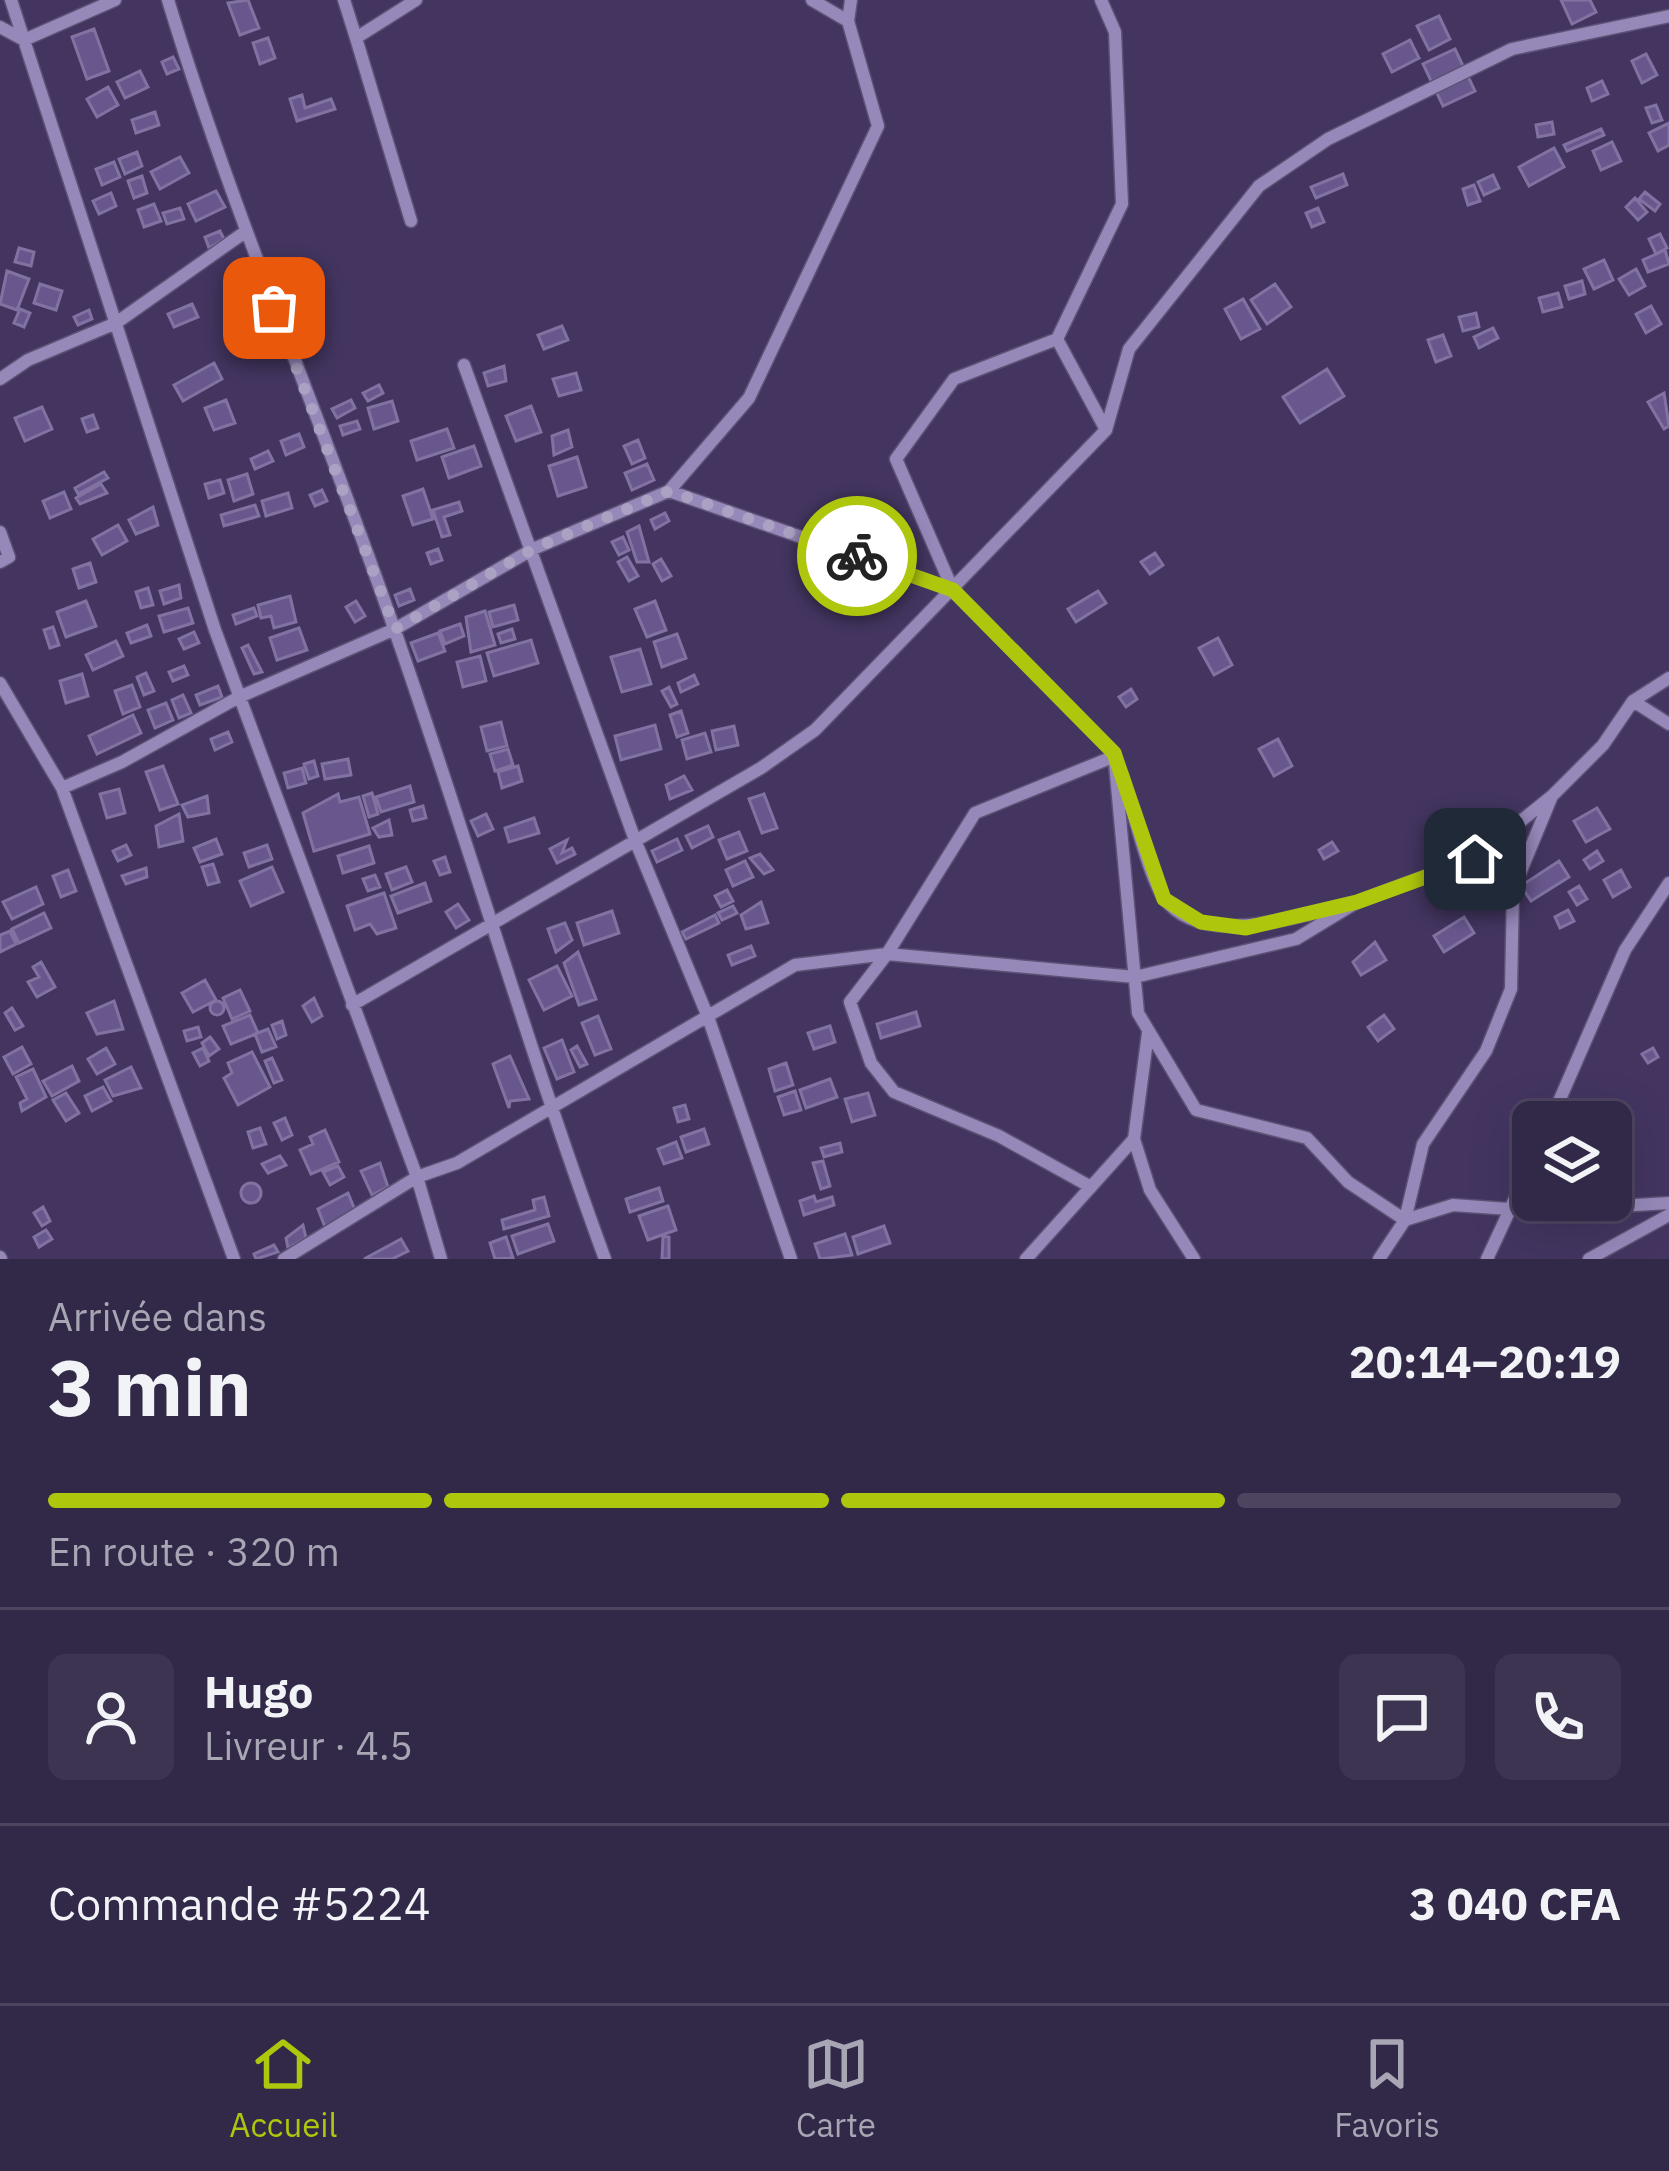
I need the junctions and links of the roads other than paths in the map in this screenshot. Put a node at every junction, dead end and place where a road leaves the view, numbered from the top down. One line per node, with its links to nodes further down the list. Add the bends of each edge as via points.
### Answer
1 (11, 0): 13 (street)
2 (116, 0): 13 (street)
3 (167, 0): 15 (street)
4 (344, 0): 12 (street)
5 (416, 0): 12 (street)
6 (812, 0): 10 (street)
7 (851, 0): 10 (street)
8 (1102, 0): 17 (street, via 1114,32 1122,204)
9 (1669, 16): 20 (street, via 1512,49 1328,139 1259,186 1130,349)
10 (848, 21): 21 (street, via 878,126 749,398)
11 (0, 27): 13 (street)
12 (356, 38): 14 (street)
13 (24, 40): 16 (street)
14 (411, 221)
15 (245, 232): 16 (street); 26 (street)
16 (116, 323): 19 (street); 29 (street)
17 (1057, 339): 20 (street); 25 (street, via 954,379 896,459)
18 (464, 365): 23 (street)
19 (0, 379)
20 (1106, 430): 25 (street)
21 (669, 491): 23 (street); 25 (street)
22 (0, 532): 24 (street, via 9,557)
23 (533, 549): 26 (street); 35 (street)
24 (0, 562)
25 (953, 590): 32 (street); 35 (street, via 814,730)
26 (395, 629): 29 (street); 38 (street)
27 (1669, 678): 30 (street)
28 (0, 683): 33 (street)
29 (239, 697): 33 (street); 41 (street)
30 (1633, 701): 31 (street); 34 (street)
31 (1669, 724)
32 (1114, 753): 37 (street, via 1164,899 1201,922 1246,928); 39 (street, via 975,813); 40 (street)
33 (62, 788): 54 (street)
34 (1552, 796): 37 (street, via 1475,859); 53 (street, via 1513,890 1511,989 1486,1051 1423,1144)
35 (635, 840): 38 (street); 42 (street)
36 (1669, 884): 44 (street, via 1624,950)
37 (1357, 902): 40 (street, via 1296,939)
38 (493, 923): 41 (street); 45 (street)
39 (887, 954): 40 (street); 42 (street, via 795,965); 48 (street, via 850,1002 871,1063 894,1092)
40 (1136, 977): 43 (street)
41 (352, 1005): 47 (street)
42 (708, 1017): 45 (street); 58 (street)
43 (1148, 1033): 46 (street); 53 (street, via 1196,1110 1306,1138 1348,1182)
44 (1559, 1101)
45 (550, 1109): 47 (street); 57 (street)
46 (1134, 1139): 48 (street); 60 (street, via 1150,1190)
47 (417, 1177): 55 (street); 56 (street)
48 (1091, 1186): 59 (street)
49 (1669, 1203): 50 (street)
50 (1632, 1204)
51 (1512, 1209): 53 (street, via 1453,1205); 62 (street)
52 (1669, 1215): 63 (street)
53 (1405, 1220): 61 (street)
54 (234, 1259)
55 (284, 1259)
56 (441, 1259)
57 (605, 1259)
58 (791, 1259)
59 (1026, 1259)
60 (1194, 1259)
61 (1379, 1259)
62 (1487, 1259)
63 (1589, 1259)

